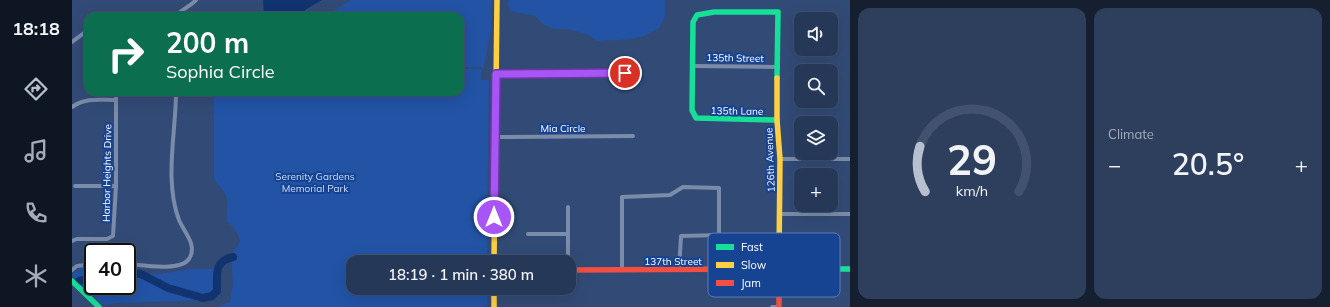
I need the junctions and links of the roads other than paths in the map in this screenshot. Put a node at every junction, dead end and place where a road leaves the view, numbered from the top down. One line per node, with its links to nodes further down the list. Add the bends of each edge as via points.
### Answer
1 (196, 0): 3 (street)
2 (497, 0): 9 (street)
3 (180, 12)
4 (84, 33): 5 (street)
5 (72, 42)
6 (693, 66): 7 (street, 135th Street); 7 (street, 126th Avenue, via 693,22 697,14 778,12); 14 (street, 135th Lane, via 692,110 696,118)
7 (778, 67): 14 (street, 126th Avenue)
8 (625, 73): 9 (street)
9 (496, 74): 16 (street)
10 (116, 96): 12 (street, Harbor Heights Drive)
11 (176, 96): 33 (street, via 172,189 179,220 190,239 191,253 185,263 173,267)
12 (116, 100): 13 (street, via 90,99); 20 (street, Harbor Heights Drive)
13 (72, 107)
14 (777, 120): 18 (street, 126th Avenue)
15 (633, 136): 16 (street, Mia Circle)
16 (494, 137): 30 (street)
17 (850, 158): 18 (street)
18 (780, 159): 22 (street, 126th Avenue)
19 (75, 186): 20 (street)
20 (116, 186): 29 (street, Harbor Heights Drive, via 113,236 108,239)
21 (568, 207): 27 (street)
22 (779, 214): 23 (street); 25 (street, 126th Avenue)
23 (850, 214)
24 (719, 233): 36 (street, via 719,188 683,187 670,195 622,197)
25 (779, 233)
26 (528, 234): 27 (street)
27 (568, 234): 31 (street)
28 (708, 236): 37 (street, via 681,236)
29 (72, 241)
30 (494, 255)
31 (568, 255)
32 (84, 265): 34 (street)
33 (136, 265)
34 (72, 270)
35 (576, 270): 36 (street, 137th Street)
36 (622, 270): 37 (street, 137th Street)
37 (679, 270): 38 (street, 137th Street)
38 (708, 270)
39 (72, 281): 42 (street)
40 (494, 295): 43 (street)
41 (778, 297): 45 (street, 126th Avenue)
42 (98, 307)
43 (494, 307)
44 (772, 307): 45 (street)
45 (778, 307)

